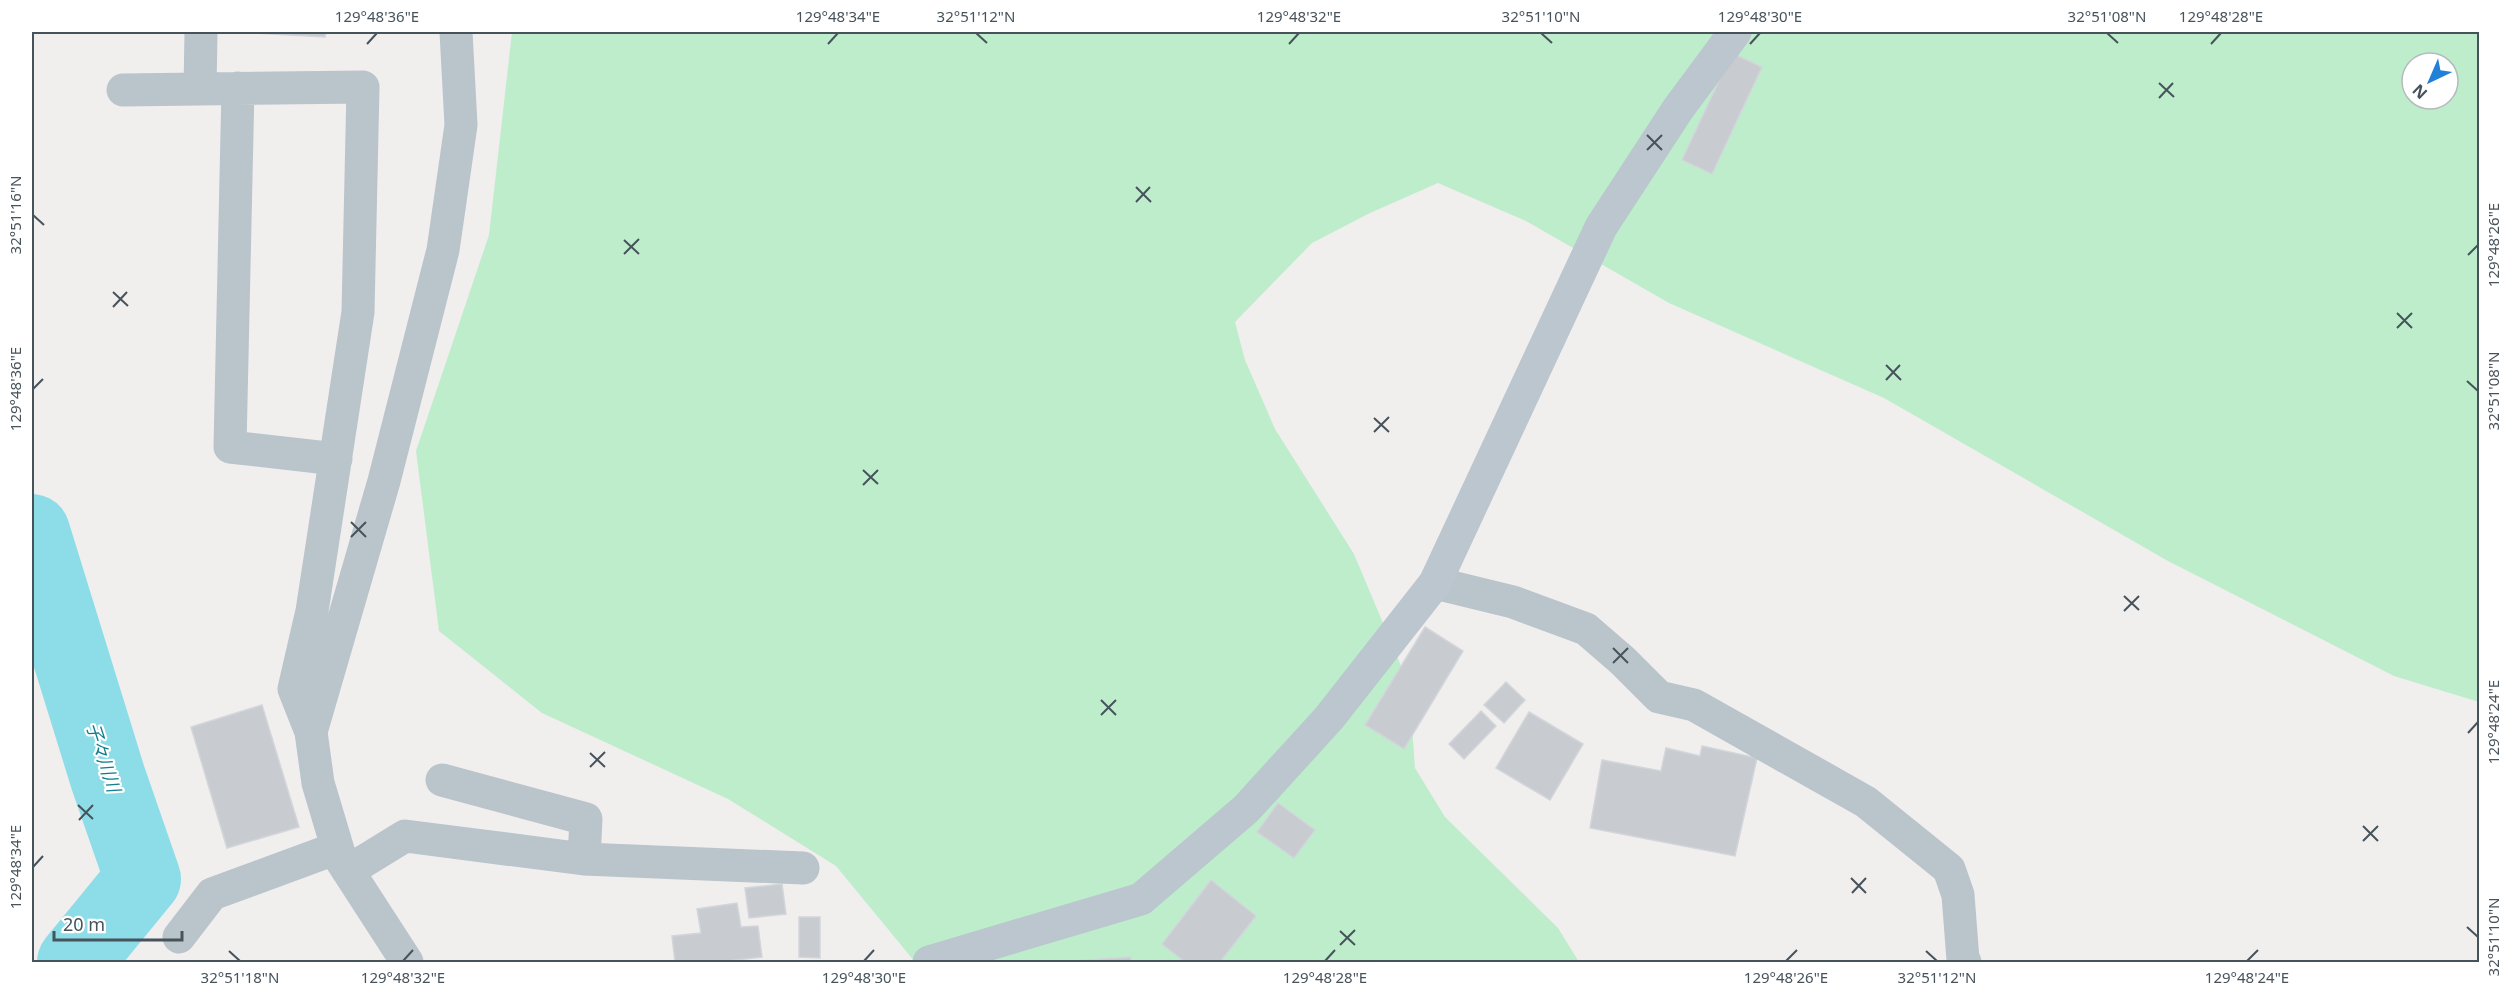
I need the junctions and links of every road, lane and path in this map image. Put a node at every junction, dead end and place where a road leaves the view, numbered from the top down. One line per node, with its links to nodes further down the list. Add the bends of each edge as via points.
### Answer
1 (201, 32): 5 (street)
2 (456, 32): 9 (street, via 461,125 443,250 384,481)
3 (1735, 32): 8 (street, via 1678,109 1602,227)
4 (238, 88): 5 (street); 7 (street, via 230,447); 7 (street, via 363,87 358,312)
5 (200, 89): 6 (street)
6 (123, 90)
7 (336, 459): 9 (street, via 312,611 294,689)
8 (1436, 583): 16 (street, via 1329,718 1246,809 1141,899); 17 (street, via 1513,602 1586,629 1659,697 1694,705 1866,802 1949,869 1958,895)
9 (311, 732): 11 (street, via 318,783)
10 (442, 780): 12 (street, via 586,819)
11 (343, 859): 12 (street, via 405,836); 14 (street, via 212,894); 15 (street)
12 (584, 859): 13 (street)
13 (803, 868)
14 (179, 937)
15 (407, 963)
16 (929, 963)
17 (1965, 963)

